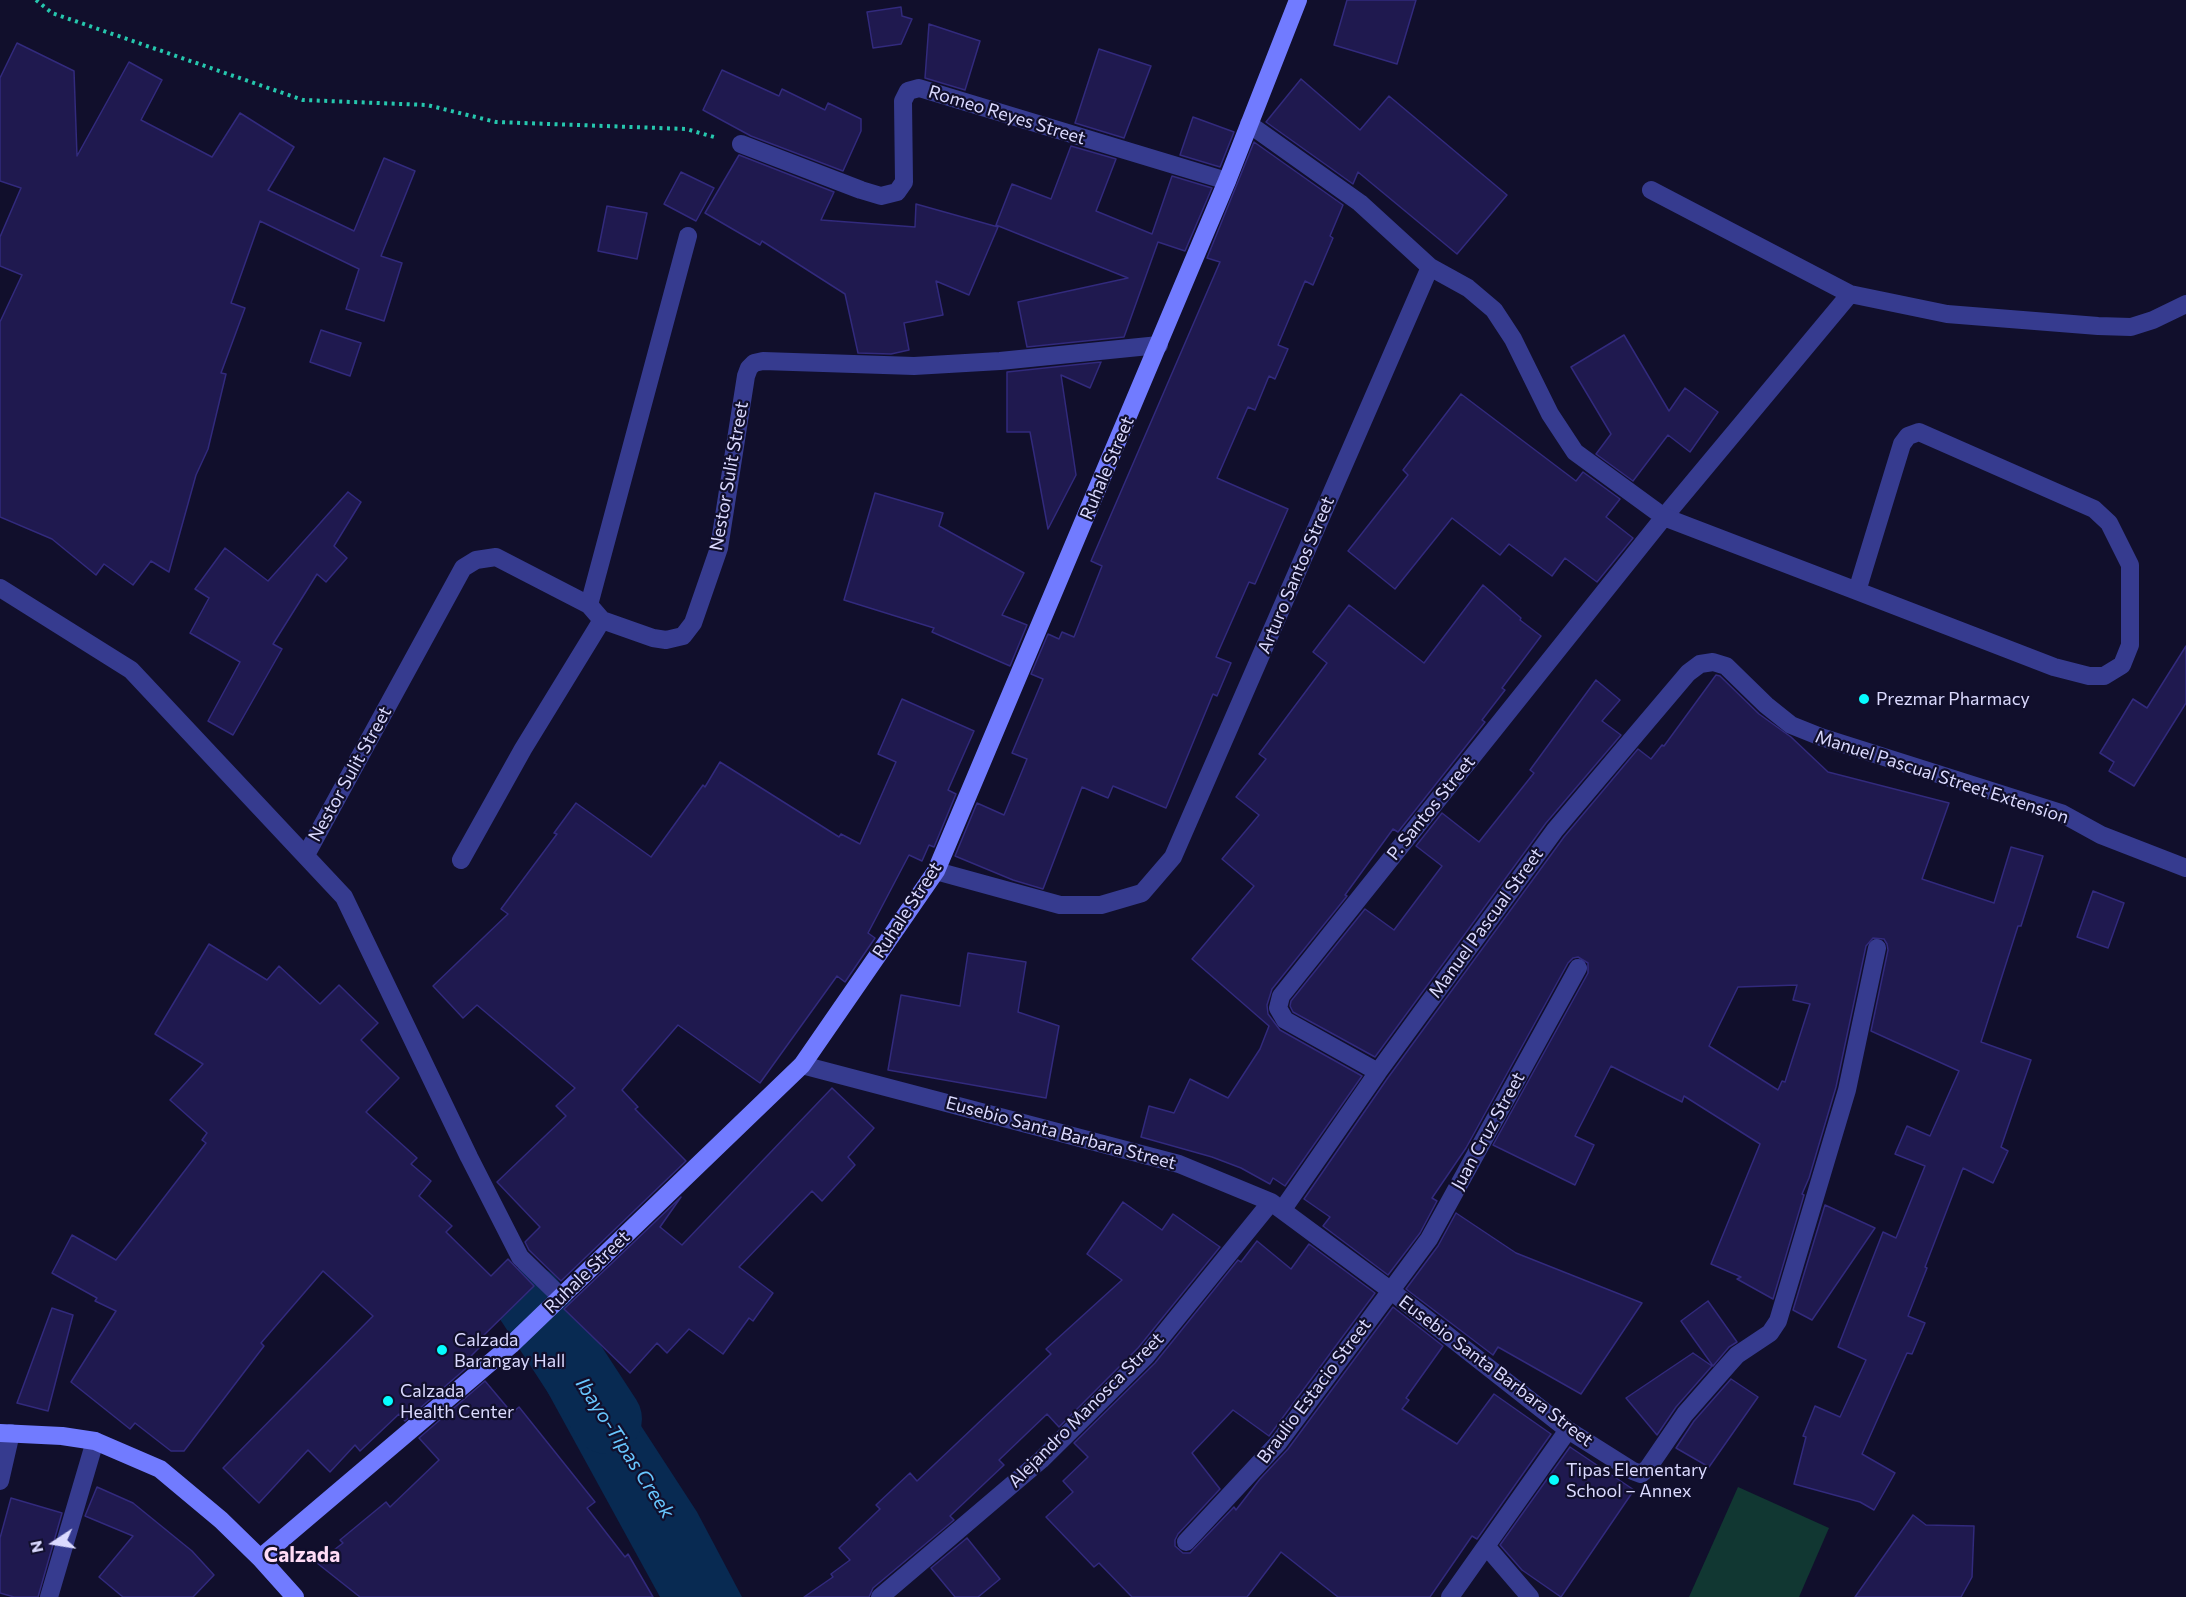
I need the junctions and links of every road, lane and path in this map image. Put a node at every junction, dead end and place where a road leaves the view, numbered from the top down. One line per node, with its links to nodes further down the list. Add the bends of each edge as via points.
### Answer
1 (36, 0): 4 (path, via 52,13 303,100 427,105 496,122 686,129)
2 (1298, 0): 3 (street, Ruhale Street)
3 (1249, 124): 5 (street, Ruhale Street); 8 (street, via 1360,203)
4 (741, 144): 5 (street, Romeo Reyes Street, via 861,190 881,196 897,192 904,182 903,101 908,91 919,88)
5 (1227, 181): 11 (street, Ruhale Street)
6 (1651, 190): 9 (street)
7 (688, 237): 15 (street)
8 (1430, 267): 12 (street, via 1468,288 1494,310 1575,452); 21 (street, Arturo Santos Street, via 1173,857 1142,893 1101,905 1060,905)
9 (1850, 294): 10 (street, via 1947,314 2131,327); 12 (street, P. Santos Street)
10 (2186, 304)
11 (1159, 345): 16 (street, Nestor Sulit Street, via 914,366 754,363 746,376 719,548 693,623 684,636 666,640); 21 (street, Ruhale Street)
12 (1664, 517): 14 (street); 25 (street, P. Santos Street, via 1281,996 1278,1008 1285,1020)
13 (0, 588): 18 (street, via 131,670)
14 (1857, 591): 14 (street, via 1902,444 1908,436 1919,432 2094,510 2109,522 2130,565 2130,645 2122,665 2104,676 2089,676 2054,667)
15 (589, 605): 16 (street, Nestor Sulit Street); 18 (street, Nestor Sulit Street, via 496,557 476,560 463,568)
16 (602, 620): 19 (street)
17 (1713, 662): 20 (street, Manuel Pascual Street Extension, via 1726,666 1791,725 2061,813 2101,835); 25 (street, Manuel Pascual Street, via 1700,664 1688,673 1555,830)
18 (306, 855): 28 (street, via 344,897 520,1257)
19 (461, 860)
20 (2186, 868)
21 (936, 871): 24 (street, Ruhale Street)
22 (1877, 948): 29 (street, Eusebio Santa Barbara Street, via 1847,1090 1778,1321 1770,1333 1737,1355 1685,1414 1641,1474)
23 (1578, 968): 27 (street, Juan Cruz Street, via 1429,1239)
24 (802, 1065): 26 (street, Eusebio Santa Barbara Street, via 1179,1164); 28 (street, Ruhale Street)
25 (1378, 1072): 26 (street, Manuel Pascual Street)
26 (1277, 1206): 27 (street, Eusebio Santa Barbara Street); 38 (street, Alejandro Manosca Street, via 1146,1356 1041,1460)
27 (1390, 1290): 29 (street, Eusebio Santa Barbara Street); 33 (street, Braulio Estacio Street, via 1279,1442)
28 (558, 1299): 35 (street, Ruhale Street, via 511,1345)
29 (1568, 1430): 34 (street)
30 (6, 1433): 31 (street); 32 (street)
31 (95, 1441): 35 (street, via 160,1469); 36 (street)
32 (0, 1481)
33 (1186, 1542)
34 (1487, 1547): 39 (street); 40 (street)
35 (260, 1558): 37 (street)
36 (49, 1597)
37 (295, 1597)
38 (880, 1597)
39 (1450, 1597)
40 (1530, 1597)

